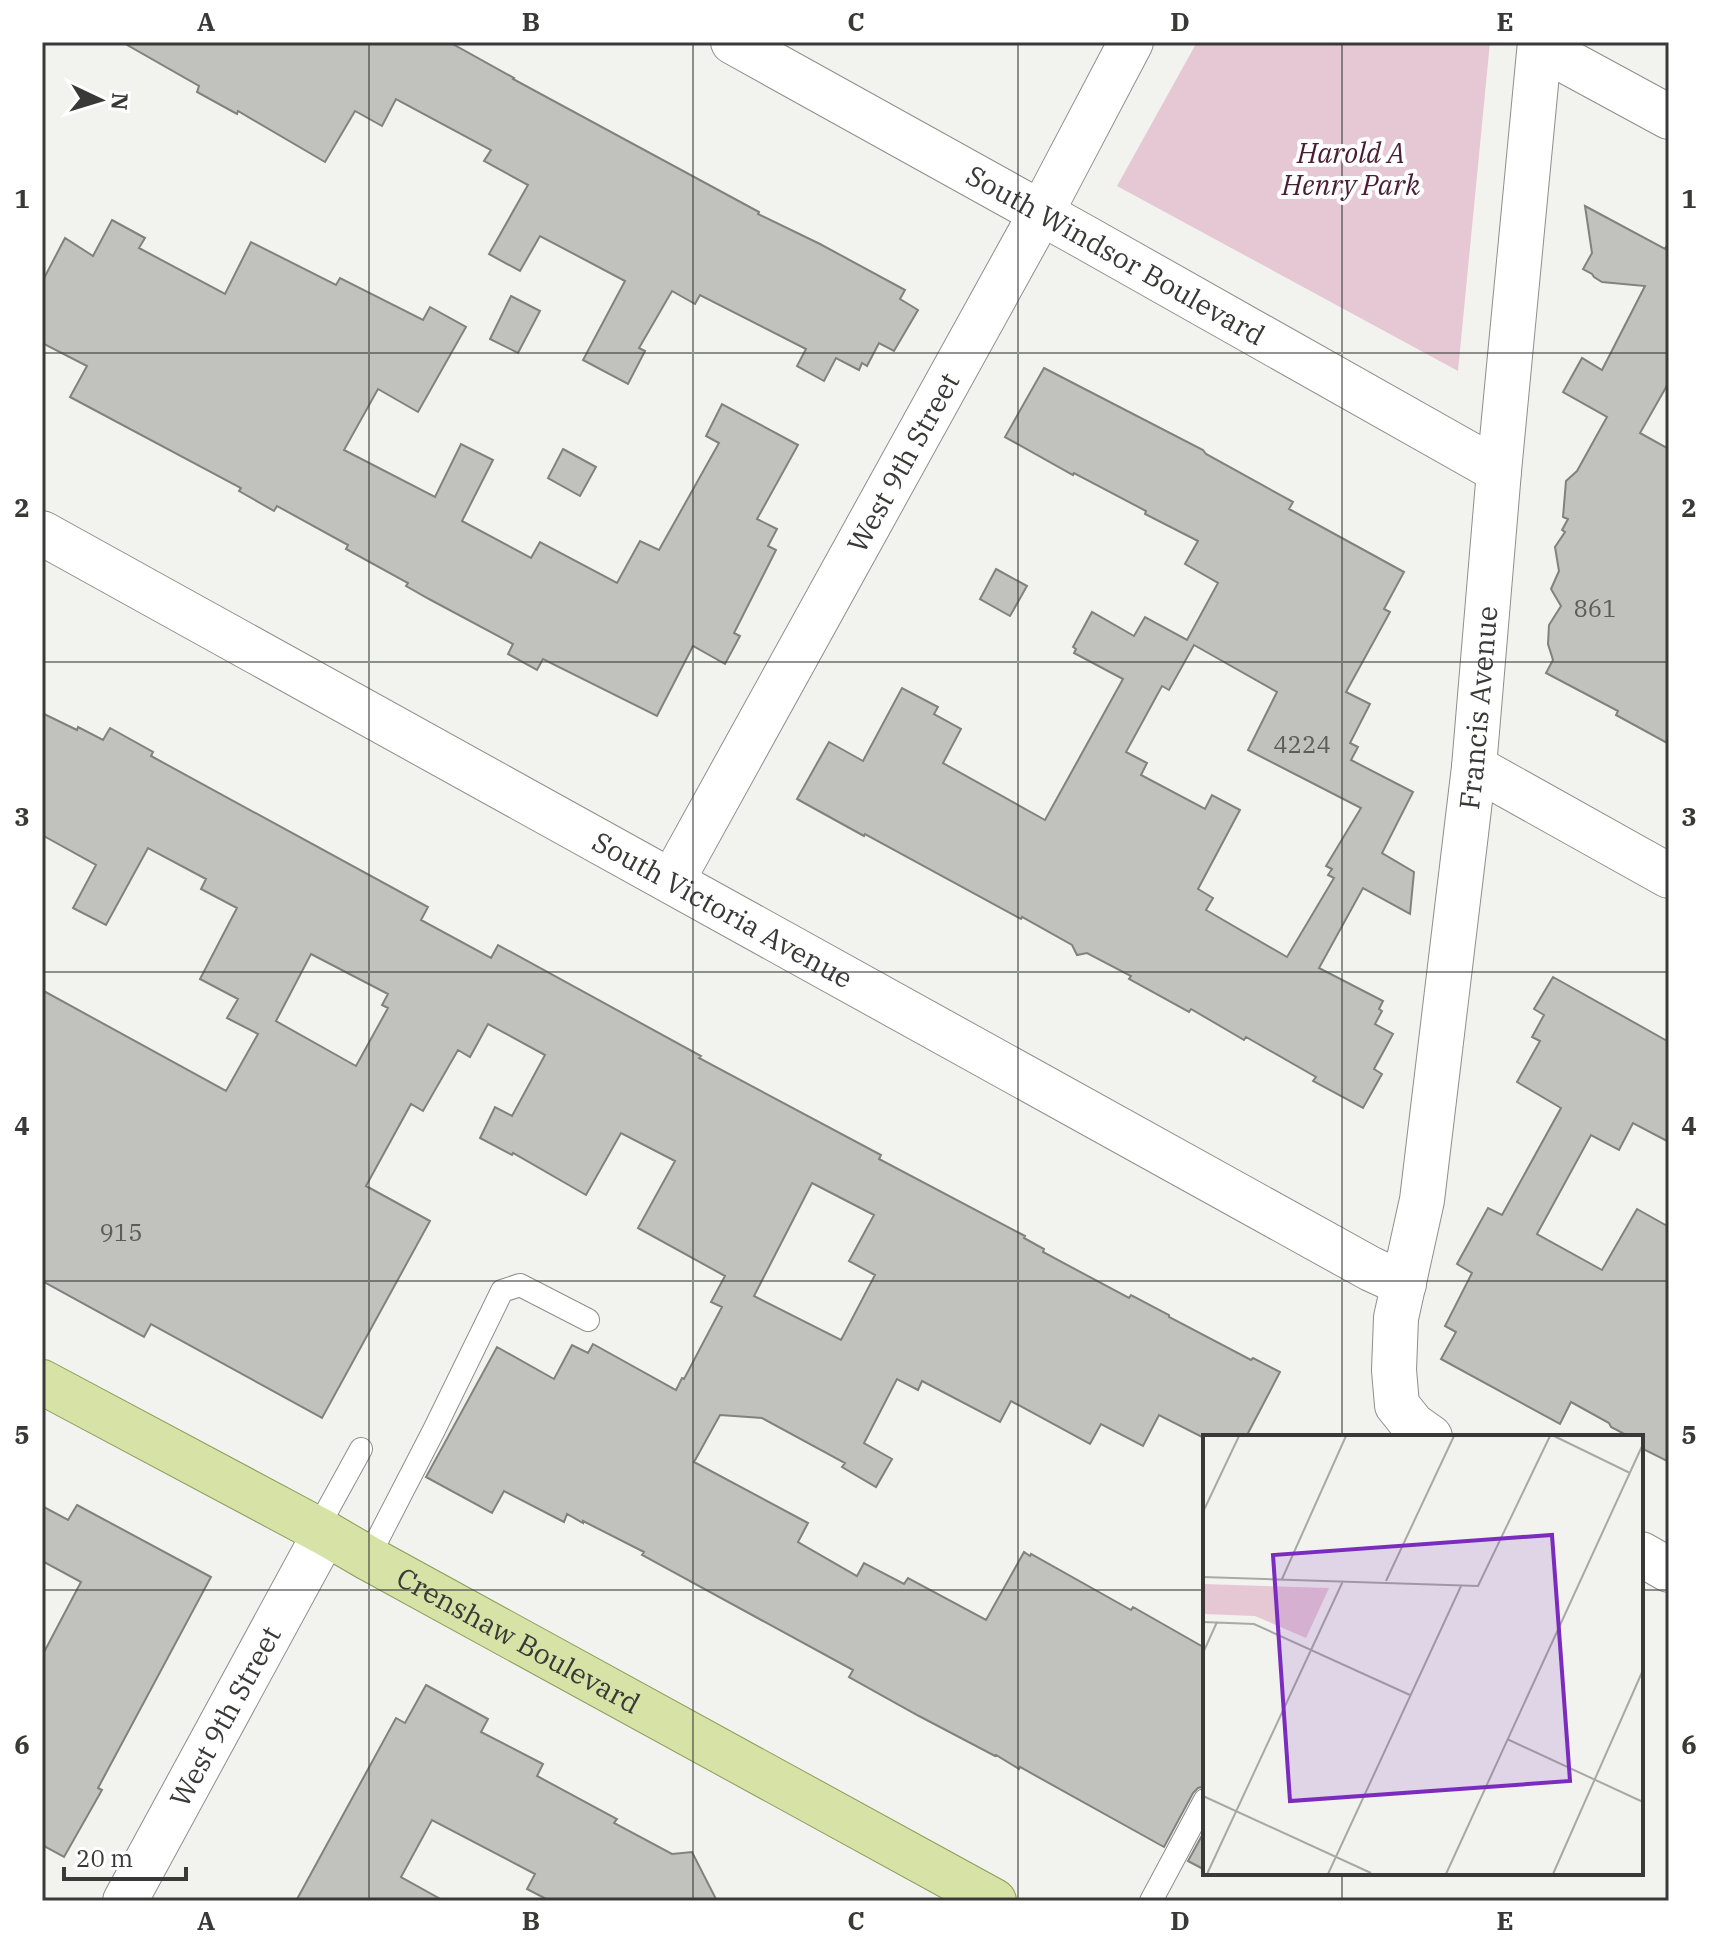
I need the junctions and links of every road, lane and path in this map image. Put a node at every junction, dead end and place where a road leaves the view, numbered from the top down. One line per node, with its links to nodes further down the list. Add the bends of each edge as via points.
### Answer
1 (733, 42): 5 (street, South Windsor Boulevard)
2 (1131, 42): 5 (street, West 9th Street)
3 (1540, 44): 4 (street); 6 (street, Francis Avenue)
4 (1669, 117)
5 (1041, 213): 6 (street, South Windsor Boulevard); 10 (street, West 9th Street)
6 (1499, 471): 8 (street, Francis Avenue)
7 (42, 533): 10 (street, South Victoria Avenue)
8 (1474, 767): 9 (street); 11 (street, Francis Avenue, via 1422,1200)
9 (1669, 876)
10 (672, 881): 11 (street, South Victoria Avenue)
11 (1404, 1284): 14 (street, Francis Avenue, via 1396,1318 1397,1405)
12 (588, 1320): 18 (lane, via 520,1285 502,1291)
13 (42, 1382): 16 (main road, Crenshaw Boulevard)
14 (1427, 1435)
15 (361, 1449): 16 (lane)
16 (321, 1531): 18 (main road, Crenshaw Boulevard); 21 (street, West 9th Street)
17 (1643, 1555): 19 (street)
18 (368, 1558): 22 (main road, Crenshaw Boulevard)
19 (1669, 1570)
20 (1203, 1804): 23 (lane)
21 (125, 1901)
22 (994, 1901)
23 (1151, 1901)

